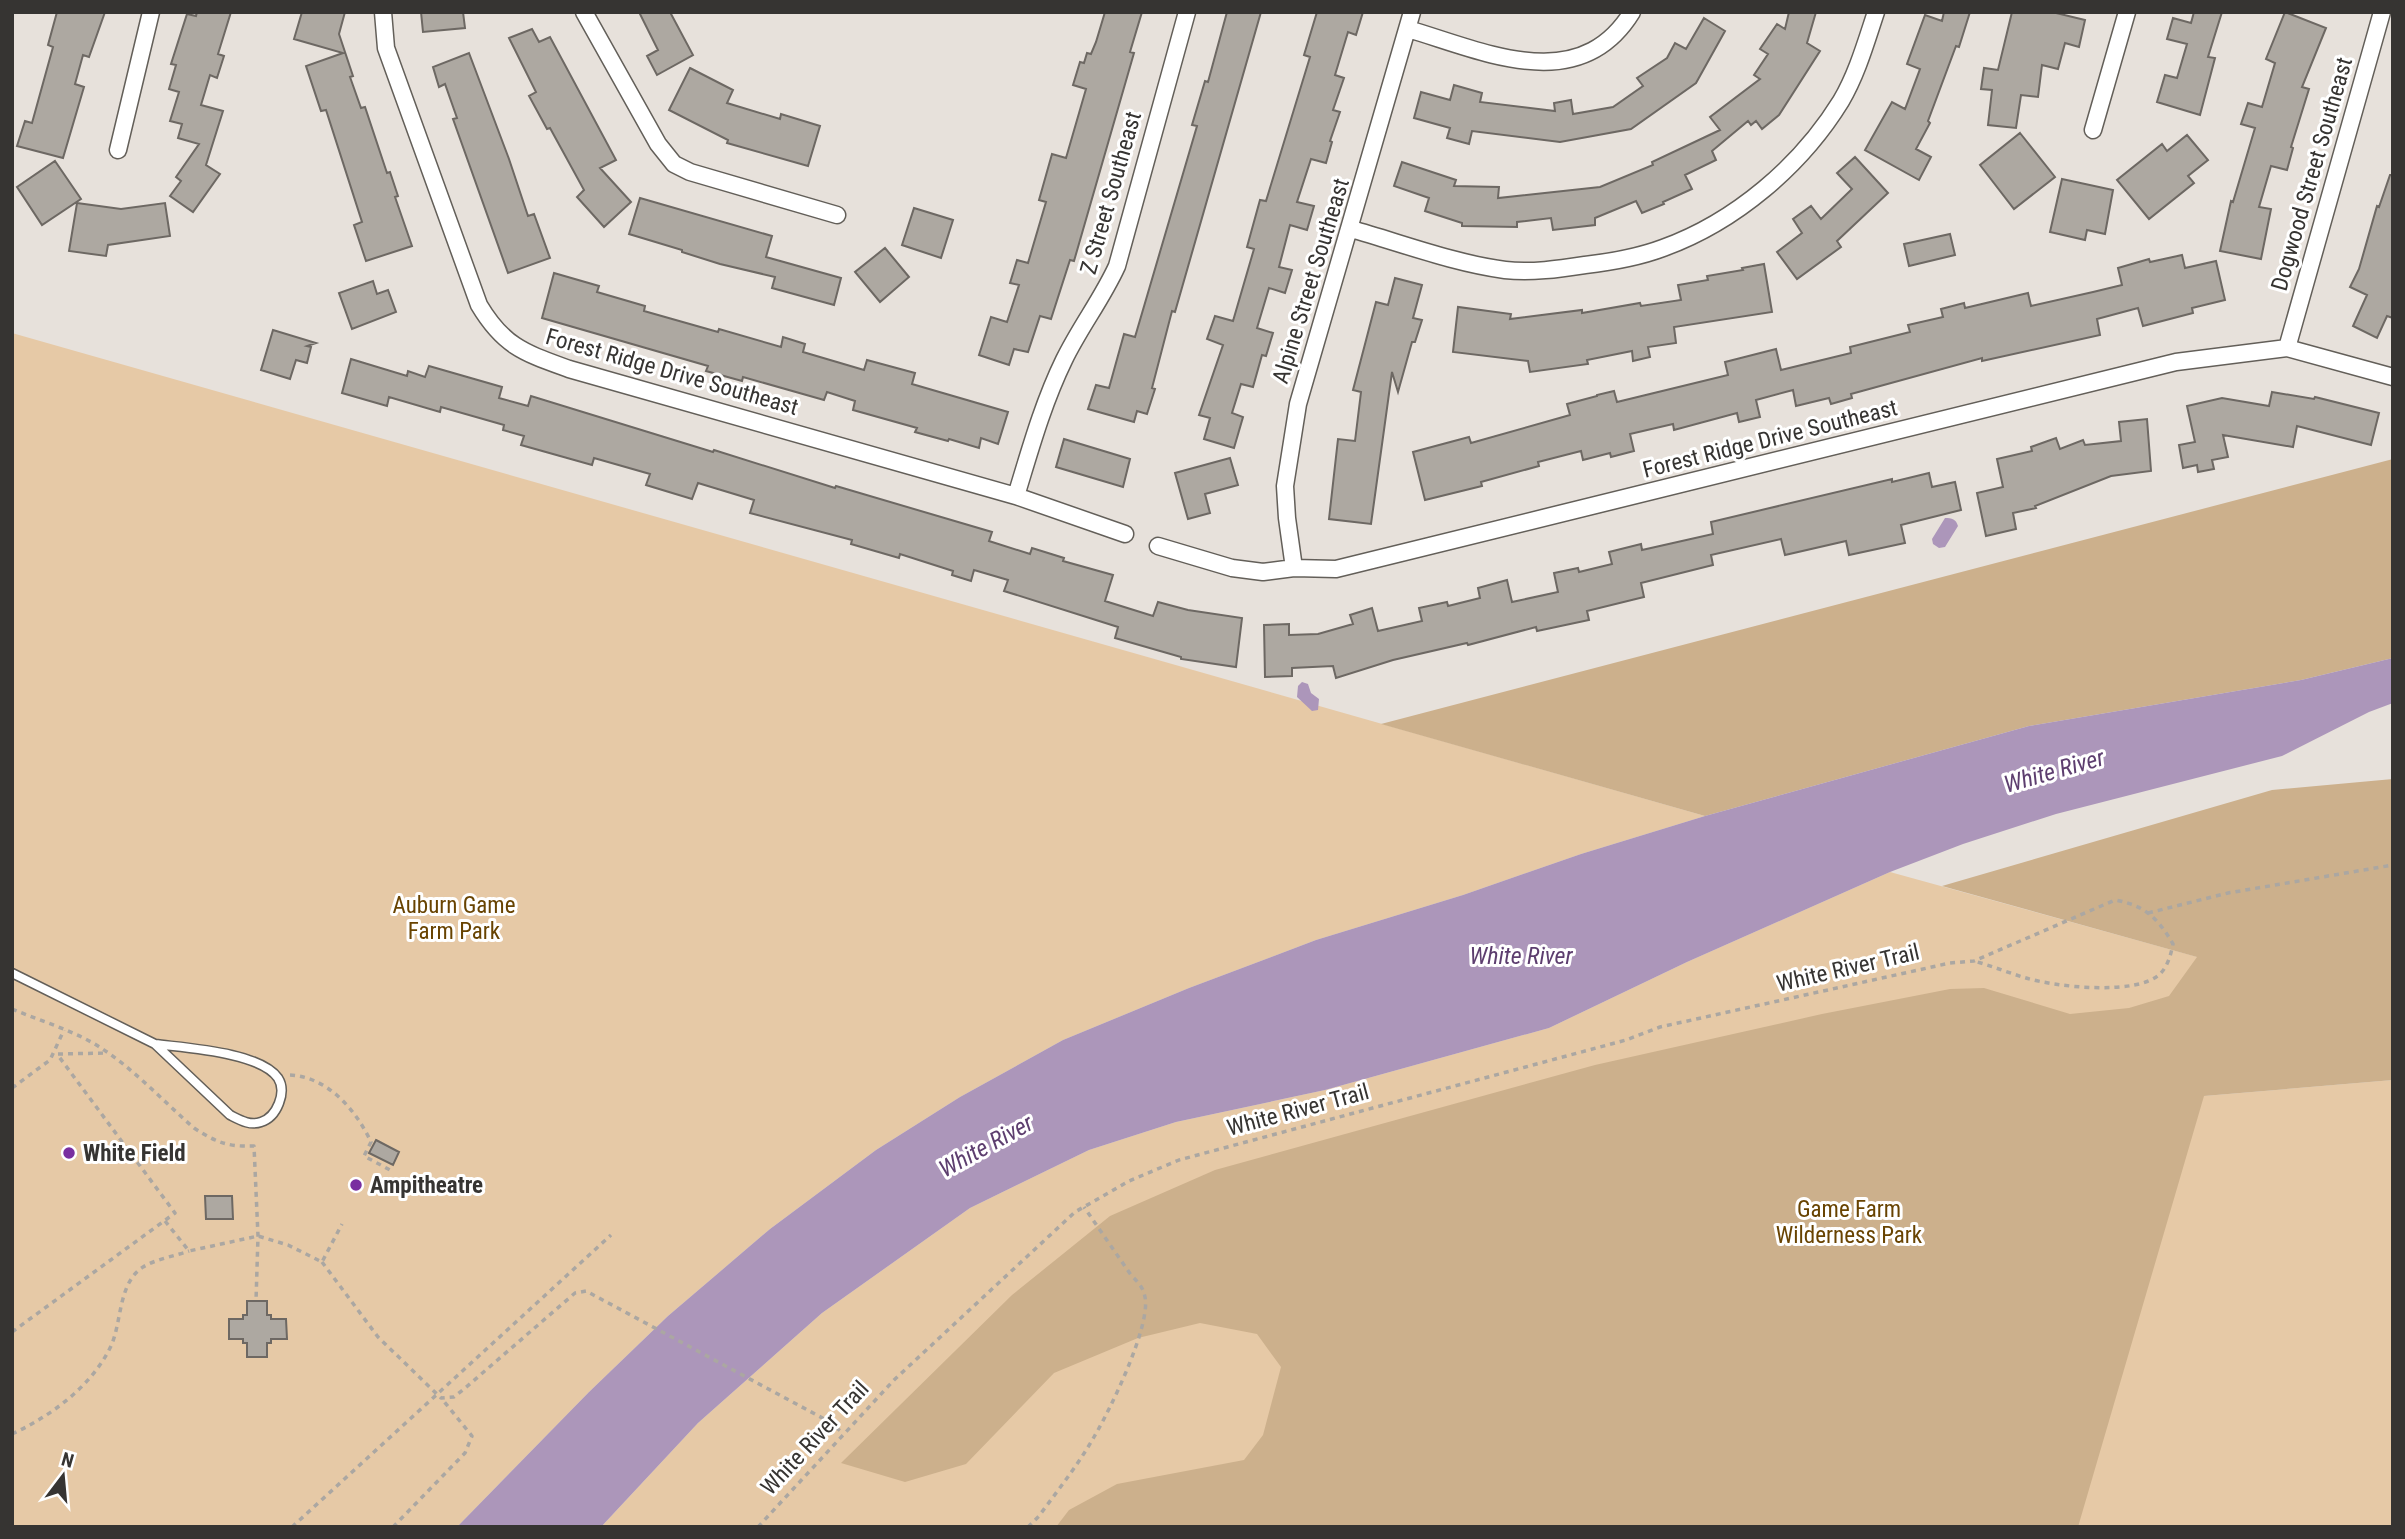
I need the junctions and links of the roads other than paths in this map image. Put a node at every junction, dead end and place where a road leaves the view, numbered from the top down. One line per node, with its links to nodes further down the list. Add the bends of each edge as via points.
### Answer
1 (151, 12): 12 (street)
2 (383, 12): 17 (street, Forest Ridge Drive Southeast, via 386,48 440,200 479,305 501,336 520,350 569,369)
3 (584, 12): 13 (street, via 658,144 674,164)
4 (1187, 12): 17 (street, Z Street Southeast, via 1117,267 1053,384)
5 (1412, 12): 10 (street, Alpine Street Southeast)
6 (1632, 12): 10 (street, via 1611,39 1593,51 1548,63 1520,61)
7 (1876, 12): 14 (street, via 1842,100 1820,132 1754,198 1663,249 1561,269 1508,270)
8 (2127, 12): 11 (street)
9 (2382, 12): 15 (street, Dogwood Street Southeast)
10 (1408, 29): 14 (street, Alpine Street Southeast)
11 (2093, 130)
12 (118, 150)
13 (837, 215)
14 (1351, 229): 20 (street, Alpine Street Southeast, via 1291,441 1285,486)
15 (2287, 348): 16 (street, Forest Ridge Drive Southeast); 20 (street, Forest Ridge Drive Southeast, via 2176,362 1336,569)
16 (2393, 377)
17 (1016, 496): 18 (street, Forest Ridge Drive Southeast)
18 (1125, 534)
19 (1158, 546): 20 (street, Forest Ridge Drive Southeast, via 1232,568 1263,572)
20 (1294, 568)
21 (12, 974): 22 (lane)
22 (155, 1044): 22 (lane, via 230,1115 245,1123 260,1123 278,1105 282,1091 278,1077 251,1060)

